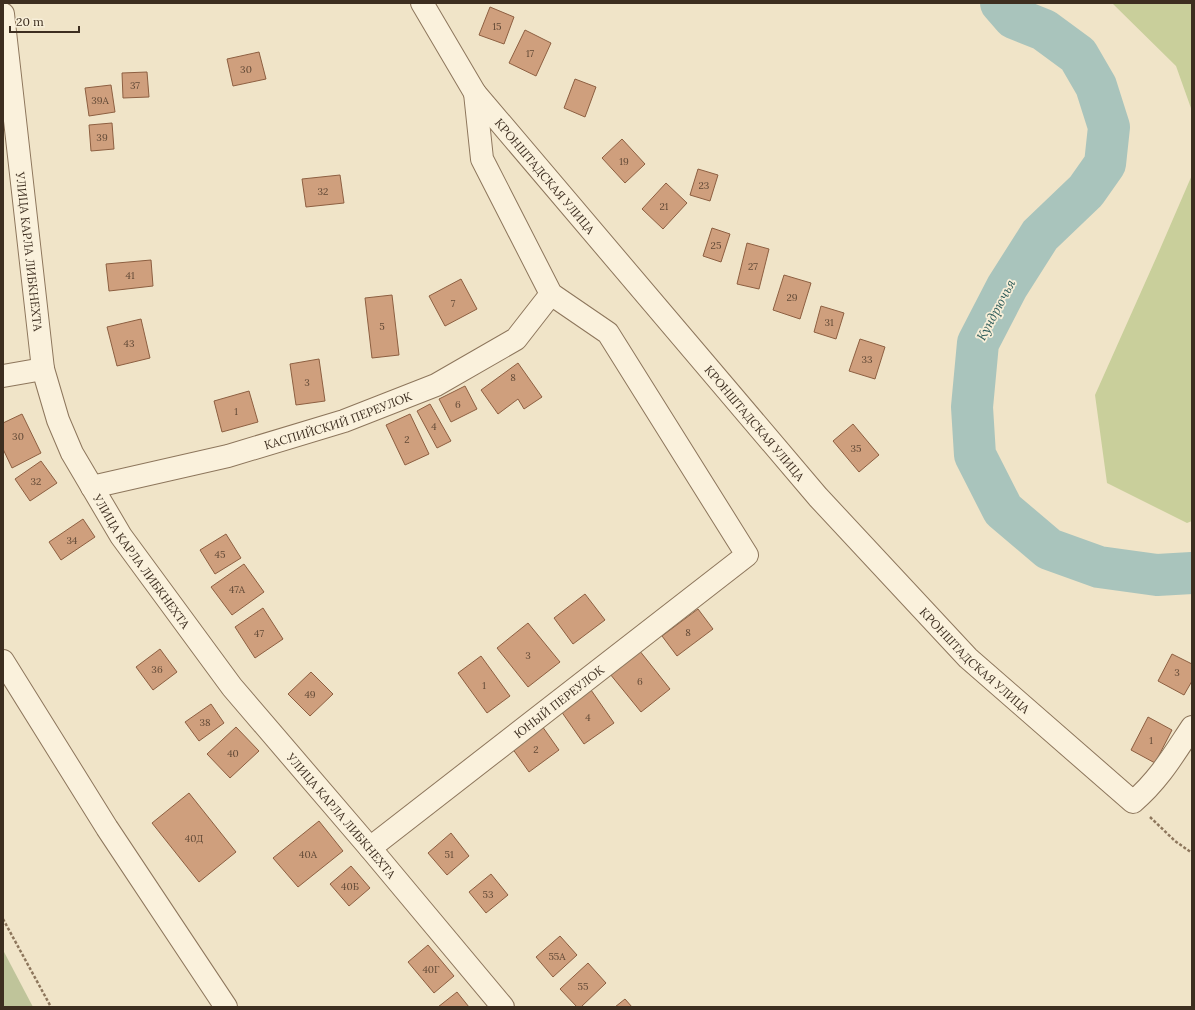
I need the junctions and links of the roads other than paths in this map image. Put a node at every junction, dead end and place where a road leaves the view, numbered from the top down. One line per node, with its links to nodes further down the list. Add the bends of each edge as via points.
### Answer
1 (422, 3): 3 (street, КРОНШТАДСКАЯ УЛИЦА)
2 (3, 14): 5 (street, УЛИЦА КАРЛА ЛИБКНЕХТА)
3 (475, 93): 4 (street, via 482,159); 9 (street, КРОНШТАДСКАЯ УЛИЦА, via 818,497 968,658 1133,802 1148,790 1161,774)
4 (551, 294): 7 (street, КАСПИЙСКИЙ ПЕРЕУЛОК, via 516,339 436,385 344,421 236,453); 10 (street, ЮНЫЙ ПЕРЕУЛОК, via 608,333 746,555)
5 (43, 369): 6 (street); 7 (street, УЛИЦА КАРЛА ЛИБКНЕХТА, via 72,453)
6 (3, 376)
7 (92, 487): 10 (street, УЛИЦА КАРЛА ЛИБКНЕХТА, via 121,536 232,687)
8 (3, 661): 11 (street, via 107,828)
9 (1192, 727)
10 (370, 848): 12 (street, УЛИЦА КАРЛА ЛИБКНЕХТА)
11 (226, 1007)
12 (503, 1007)

